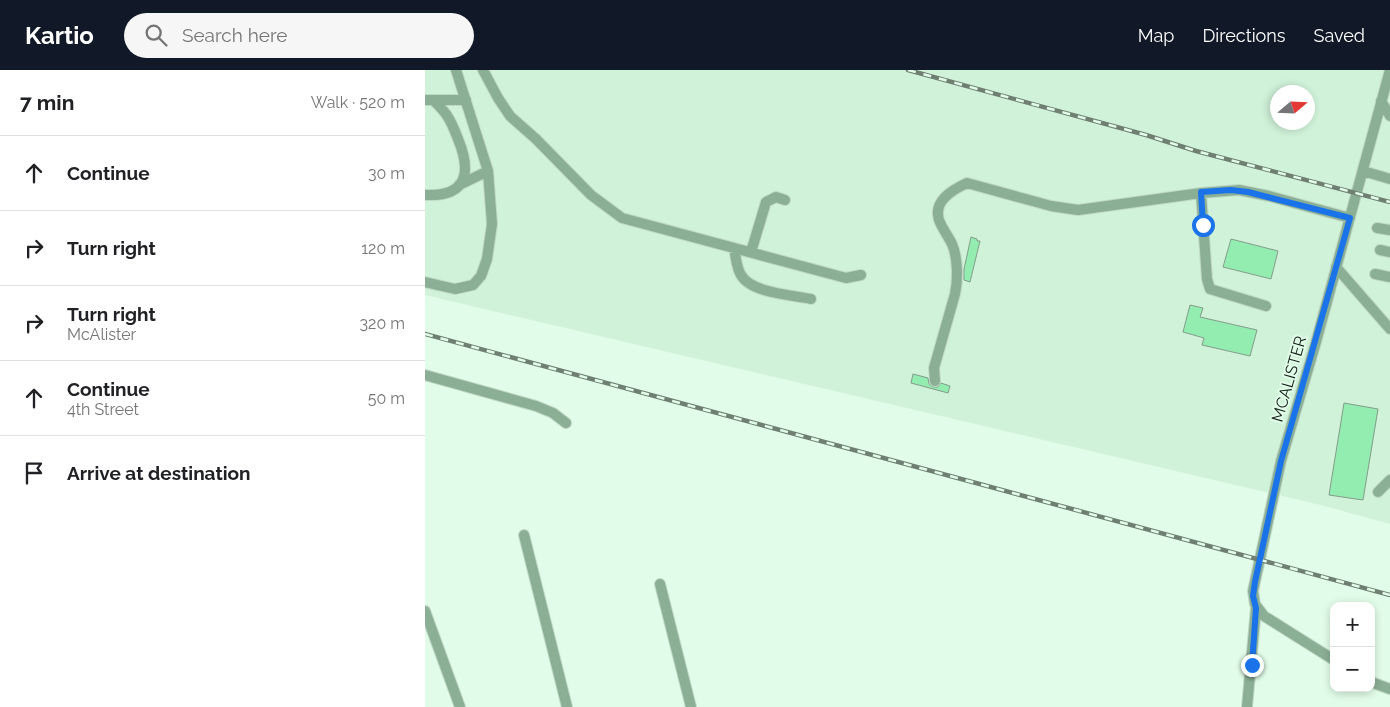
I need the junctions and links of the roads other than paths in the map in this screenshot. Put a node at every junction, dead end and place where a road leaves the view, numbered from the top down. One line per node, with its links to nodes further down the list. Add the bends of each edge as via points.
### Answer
1 (456, 70): 5 (street)
2 (483, 70): 18 (street, via 510,116 591,195 622,218)
3 (1390, 70): 6 (street, MCALISTER)
4 (429, 100): 5 (street); 11 (street, via 447,116 465,155 466,169)
5 (466, 100): 8 (street)
6 (1381, 101): 7 (street); 9 (street, MCALISTER)
7 (1390, 116)
8 (489, 171): 11 (street); 24 (street, via 492,224 481,276 473,284 455,289)
9 (1363, 171): 10 (street); 15 (street, MCALISTER)
10 (1390, 179)
11 (459, 185): 13 (street, via 447,193)
12 (1201, 192): 15 (street, via 1248,192); 26 (street, via 1210,290); 29 (street, via 1078,210 967,183 950,193 942,200 939,219 955,255 956,289 934,368)
13 (425, 195)
14 (785, 200): 19 (street, via 777,198 765,202)
15 (1350, 218): 20 (street, MCALISTER)
16 (1377, 228): 17 (street)
17 (1390, 230)
18 (734, 248): 19 (street); 25 (street, via 739,272 750,284)
19 (751, 252): 22 (street, via 846,278)
20 (1336, 267): 27 (street); 35 (street, MCALISTER, via 1281,461 1255,582 1253,596)
21 (1375, 274): 23 (street)
22 (861, 275)
23 (1390, 277)
24 (425, 282)
25 (811, 299)
26 (1266, 306)
27 (1388, 324)
28 (425, 375): 30 (street, via 546,409)
29 (935, 382)
30 (566, 423)
31 (1390, 480): 32 (street)
32 (1378, 492)
33 (524, 535): 41 (street)
34 (660, 584): 42 (street)
35 (1256, 608): 37 (street, via 1269,620); 43 (street, MCALISTER)
36 (425, 611): 40 (street)
37 (1330, 658)
38 (1375, 683): 39 (street)
39 (1390, 689)
40 (461, 707)
41 (567, 707)
42 (691, 707)
43 (1247, 707)

